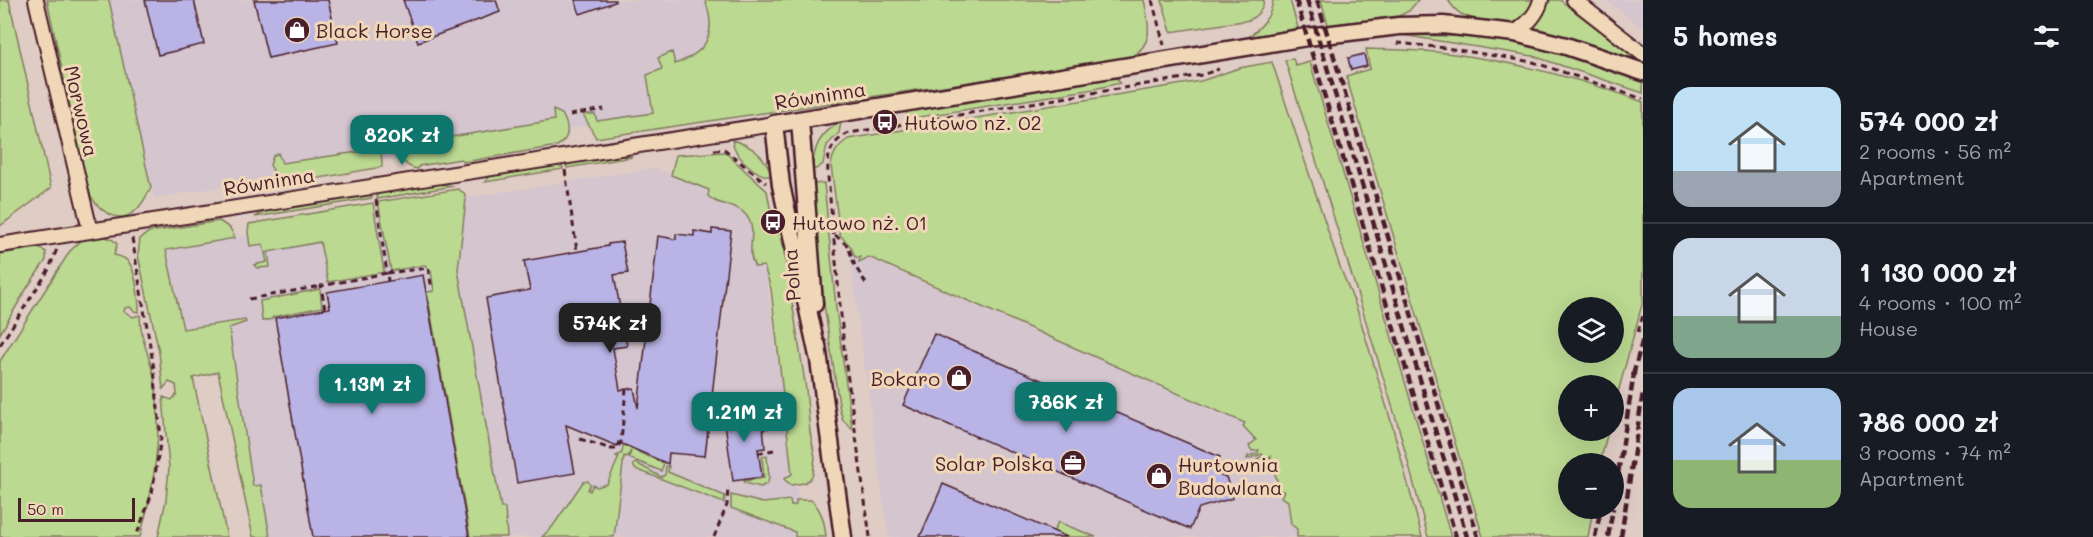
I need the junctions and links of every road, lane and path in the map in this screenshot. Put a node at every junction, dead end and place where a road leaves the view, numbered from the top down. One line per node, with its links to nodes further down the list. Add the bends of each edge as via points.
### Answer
1 (36, 0): 21 (street, Morwowa)
2 (1152, 0): 8 (path)
3 (1541, 0): 5 (street, via 1539,8)
4 (1574, 0): 7 (street)
5 (1515, 33): 8 (street, Równinna, via 1443,25 1399,26); 10 (street, Równinna, via 1566,45)
6 (1388, 42): 11 (path, via 1533,62)
7 (1643, 54)
8 (1168, 60): 14 (street, Równinna)
9 (1223, 68): 23 (path, via 1202,75 849,134 834,143 828,154)
10 (1643, 72)
11 (1643, 99)
12 (604, 109): 13 (path)
13 (570, 115)
14 (800, 120): 15 (street, Równinna); 36 (street, Polna)
15 (774, 124): 18 (street, Równinna); 36 (street, Polna, via 781,185)
16 (725, 149): 17 (path)
17 (713, 150)
18 (563, 157): 20 (street, Równinna); 25 (path)
19 (385, 199): 26 (path, via 374,200)
20 (129, 225): 21 (street, Równinna); 44 (path, via 154,369 161,438 152,493)
21 (90, 230): 22 (street, Równinna)
22 (57, 235): 24 (street, Równinna); 35 (path, via 54,261)
23 (835, 235): 28 (path, via 848,246); 47 (path, via 846,358)
24 (0, 245)
25 (577, 252)
26 (387, 273): 27 (path); 29 (path); 30 (path, via 428,268)
27 (388, 281)
28 (867, 285)
29 (321, 286): 31 (path); 32 (path)
30 (432, 289)
31 (249, 300)
32 (325, 309)
33 (1643, 315): 34 (path)
34 (1638, 332)
35 (0, 345)
36 (818, 356): 46 (street, Polna)
37 (626, 389): 40 (path, via 617,449)
38 (771, 427): 39 (path)
39 (763, 428)
40 (580, 439)
41 (774, 450): 42 (path)
42 (758, 453)
43 (728, 487): 45 (path, via 728,505)
44 (136, 537)
45 (714, 537)
46 (843, 537)
47 (870, 537)

